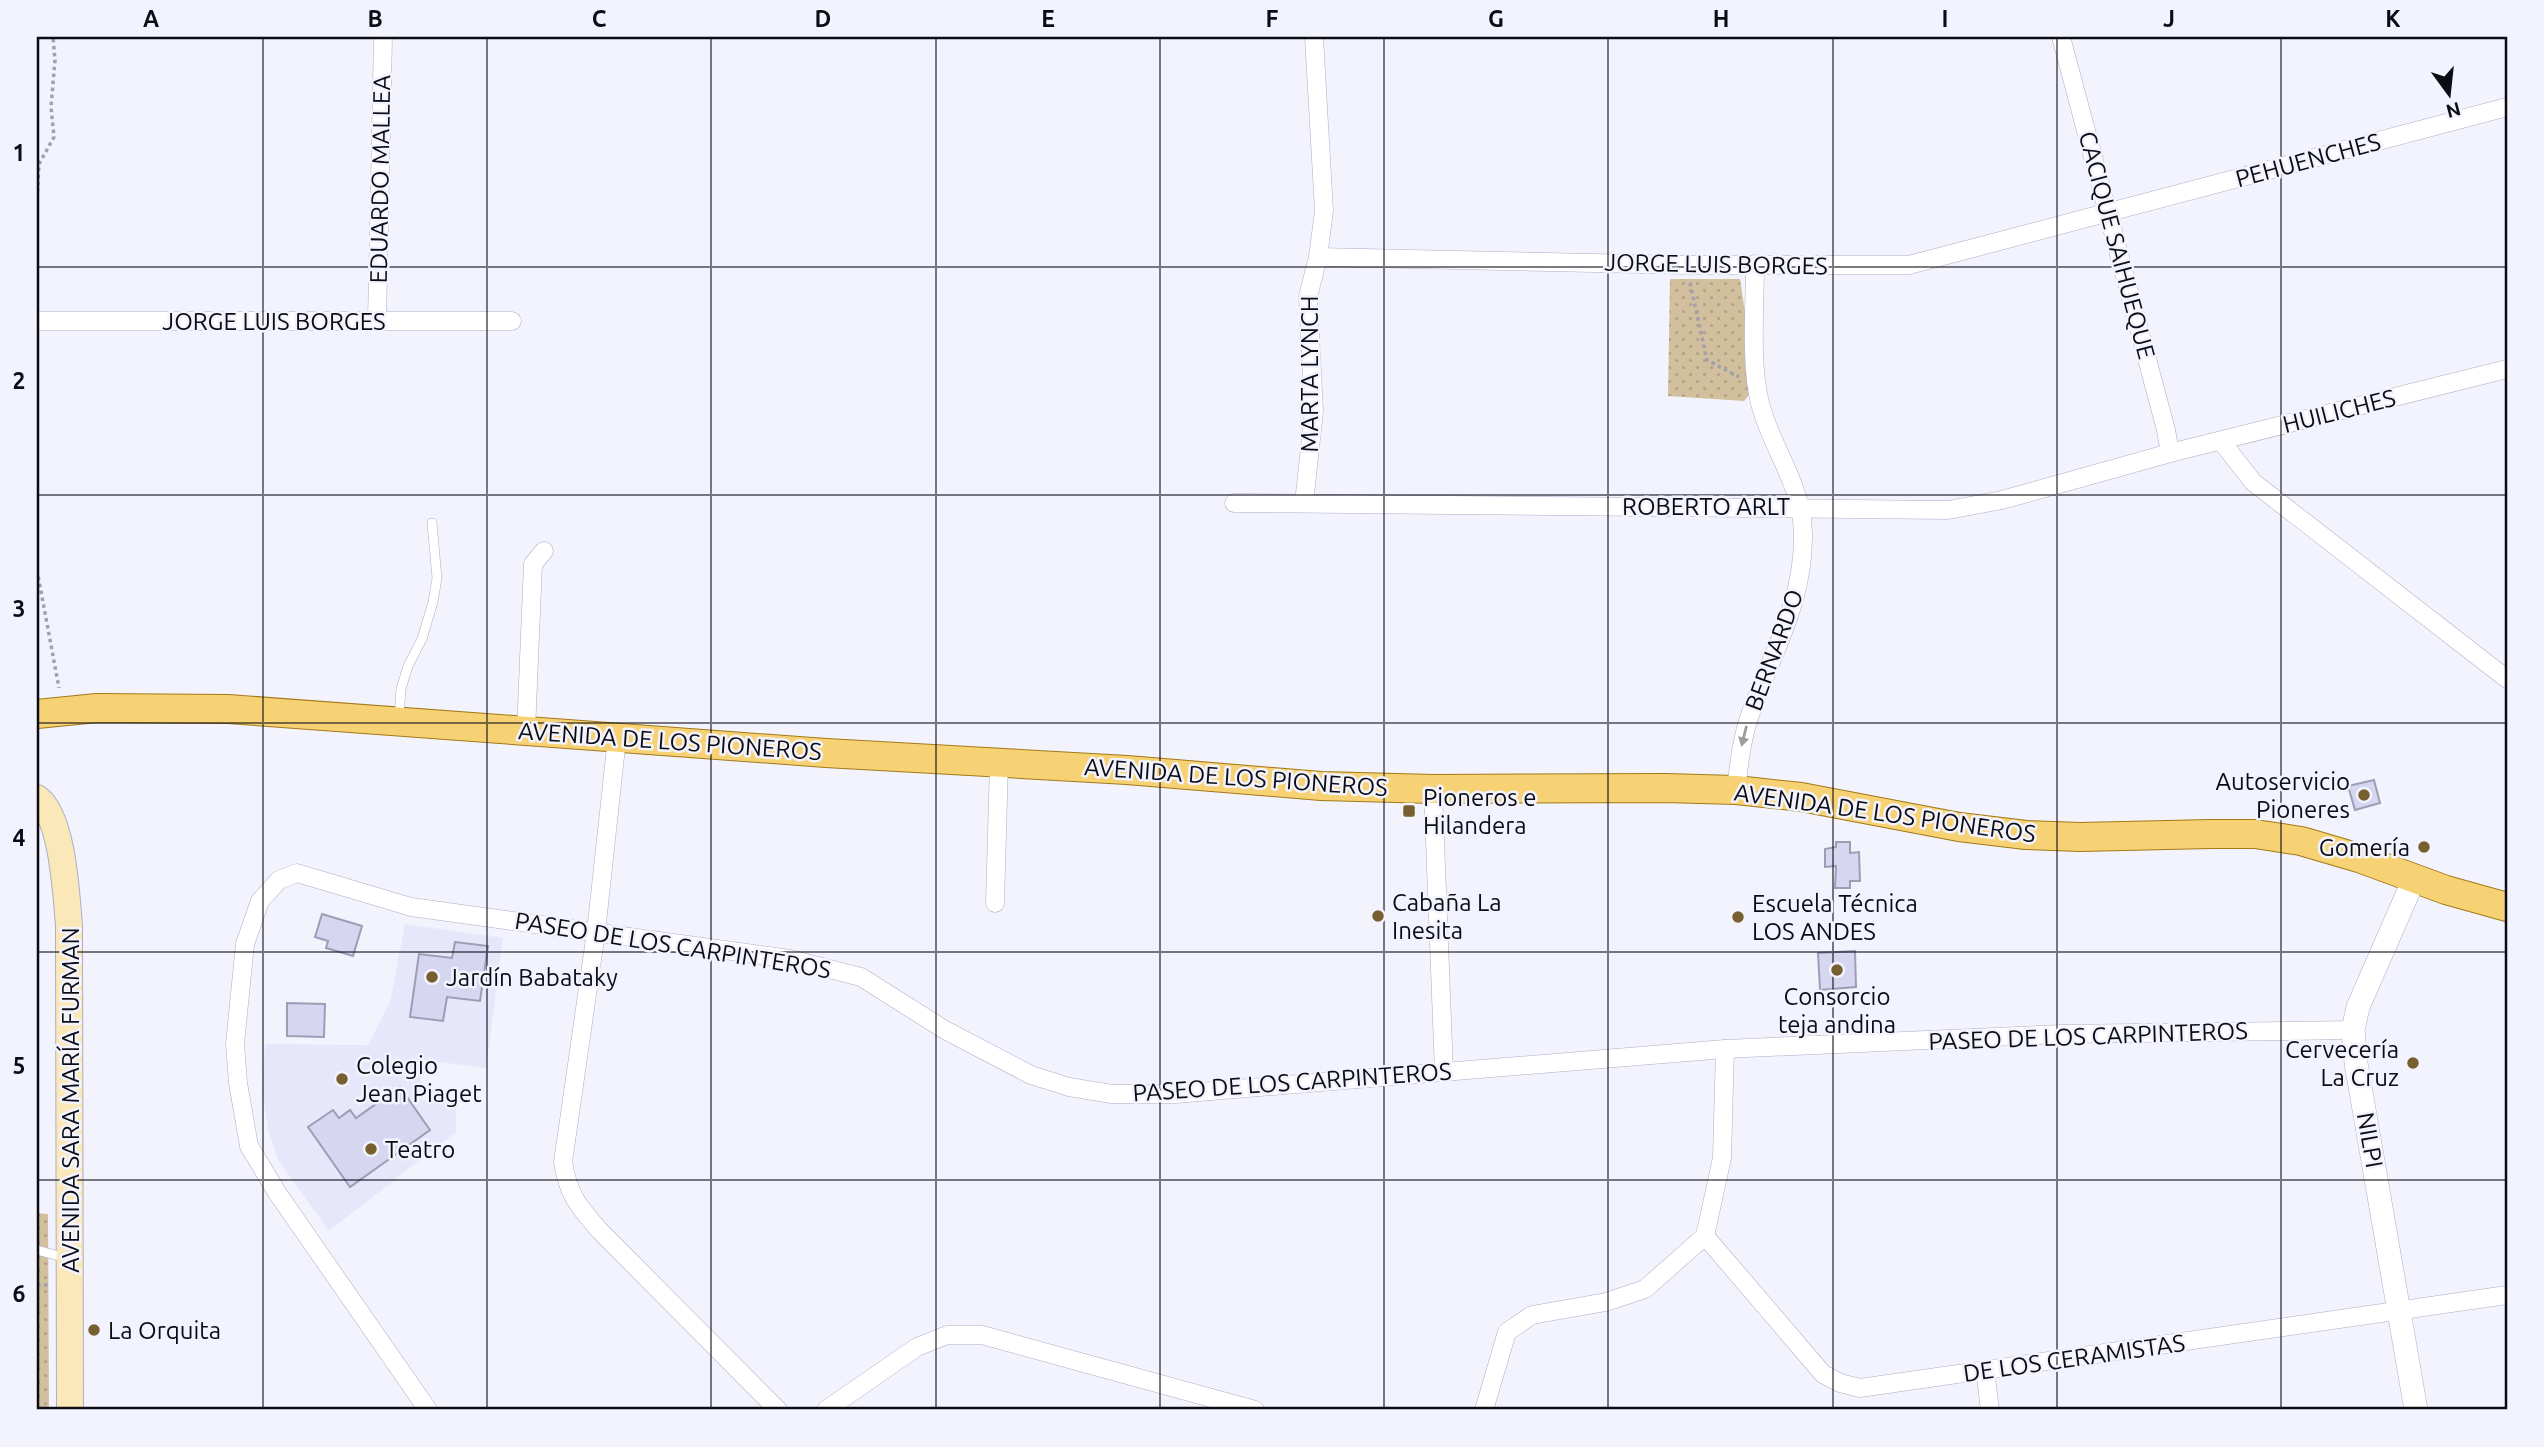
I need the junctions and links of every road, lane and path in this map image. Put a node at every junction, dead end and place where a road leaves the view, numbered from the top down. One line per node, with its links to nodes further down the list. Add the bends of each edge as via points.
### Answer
1 (53, 37): 6 (path, via 54,137 39,164)
2 (383, 37): 12 (street, EDUARDO MALLEA)
3 (1314, 37): 8 (street, MARTA LYNCH, via 1324,211)
4 (2061, 37): 7 (street, CACIQUE SAIHUEQUE)
5 (2507, 107): 7 (street, PEHUENCHES)
6 (37, 199)
7 (2108, 212): 9 (street, JORGE LUIS BORGES, via 1909,265); 17 (street, CACIQUE SAIHUEQUE)
8 (1318, 257): 10 (street, JORGE LUIS BORGES); 19 (street, MARTA LYNCH, via 1308,297 1314,411)
9 (1755, 264): 10 (street, JORGE LUIS BORGES); 15 (street, BERNARDO)
10 (1686, 265): 15 (path, via 1707,360)
11 (37, 321): 12 (street, JORGE LUIS BORGES)
12 (377, 321): 13 (street, JORGE LUIS BORGES)
13 (512, 321)
14 (2507, 369): 16 (street, HUILICHES)
15 (1756, 386): 20 (street, BERNARDO)
16 (2221, 440): 17 (street, HUILICHES); 24 (street, via 2253,482)
17 (2170, 453): 20 (street, ROBERTO ARLT, via 2002,500 1948,510)
18 (1234, 503): 19 (street, ROBERTO ARLT)
19 (1304, 503): 20 (street, ROBERTO ARLT)
20 (1801, 507): 31 (street, BERNARDO, one-way to 31, via 1797,595 1742,741)
21 (432, 523): 26 (lane, via 437,578 433,602 401,688)
22 (544, 551): 27 (street, via 533,564)
23 (37, 570): 25 (path)
24 (2507, 679)
25 (50, 713): 26 (main road, AVENIDA DE LOS PIONEROS, via 97,708 228,709)
26 (399, 720): 27 (main road, AVENIDA DE LOS PIONEROS)
27 (526, 731): 28 (main road, AVENIDA DE LOS PIONEROS)
28 (617, 738): 29 (main road, AVENIDA DE LOS PIONEROS); 36 (street)
29 (999, 763): 30 (main road, AVENIDA DE LOS PIONEROS, via 1321,786); 34 (street)
30 (1433, 789): 31 (main road, AVENIDA DE LOS PIONEROS); 39 (street)
31 (1736, 790): 33 (main road, AVENIDA DE LOS PIONEROS, via 2026,835 2255,834 2301,841)
32 (37, 798): 42 (main road, AVENIDA SARA MARÍA FURMAN, via 44,803 64,867 69,925)
33 (2414, 879): 35 (main road, AVENIDA DE LOS PIONEROS); 37 (street, NILPI, via 2358,1007)
34 (995, 903)
35 (2507, 907)
36 (596, 932): 39 (street, PASEO DE LOS CARPINTEROS, via 790,959 861,977 945,1030 1031,1076 1069,1087 1112,1094 1175,1094); 47 (street, PASEO DE LOS CARPINTEROS, via 411,907 298,873 279,880 260,901 252,922 245,944 235,1044 249,1146); 48 (street, via 563,1162 566,1185 599,1230)
37 (2353, 1030): 38 (street, PASEO DE LOS CARPINTEROS, via 2061,1034); 44 (street, NILPI)
38 (1724, 1049): 39 (street, PASEO DE LOS CARPINTEROS); 40 (street, via 1722,1158)
39 (1444, 1072)
40 (1705, 1236): 45 (street, DE LOS CERAMISTAS, via 1824,1374 1840,1383 1860,1388); 51 (street, via 1645,1289 1606,1302 1532,1315 1507,1332)
41 (37, 1250): 42 (lane)
42 (71, 1259): 46 (main road, AVENIDA SARA MARÍA FURMAN)
43 (2507, 1295): 44 (street, DE LOS CERAMISTAS)
44 (2399, 1311): 45 (street, DE LOS CERAMISTAS); 53 (street, NILPI)
45 (1985, 1370): 52 (street)
46 (70, 1410)
47 (428, 1410)
48 (778, 1410)
49 (826, 1410): 50 (street, via 917,1347 947,1335 982,1335)
50 (1255, 1410)
51 (1484, 1410)
52 (1990, 1410)
53 (2416, 1410)

